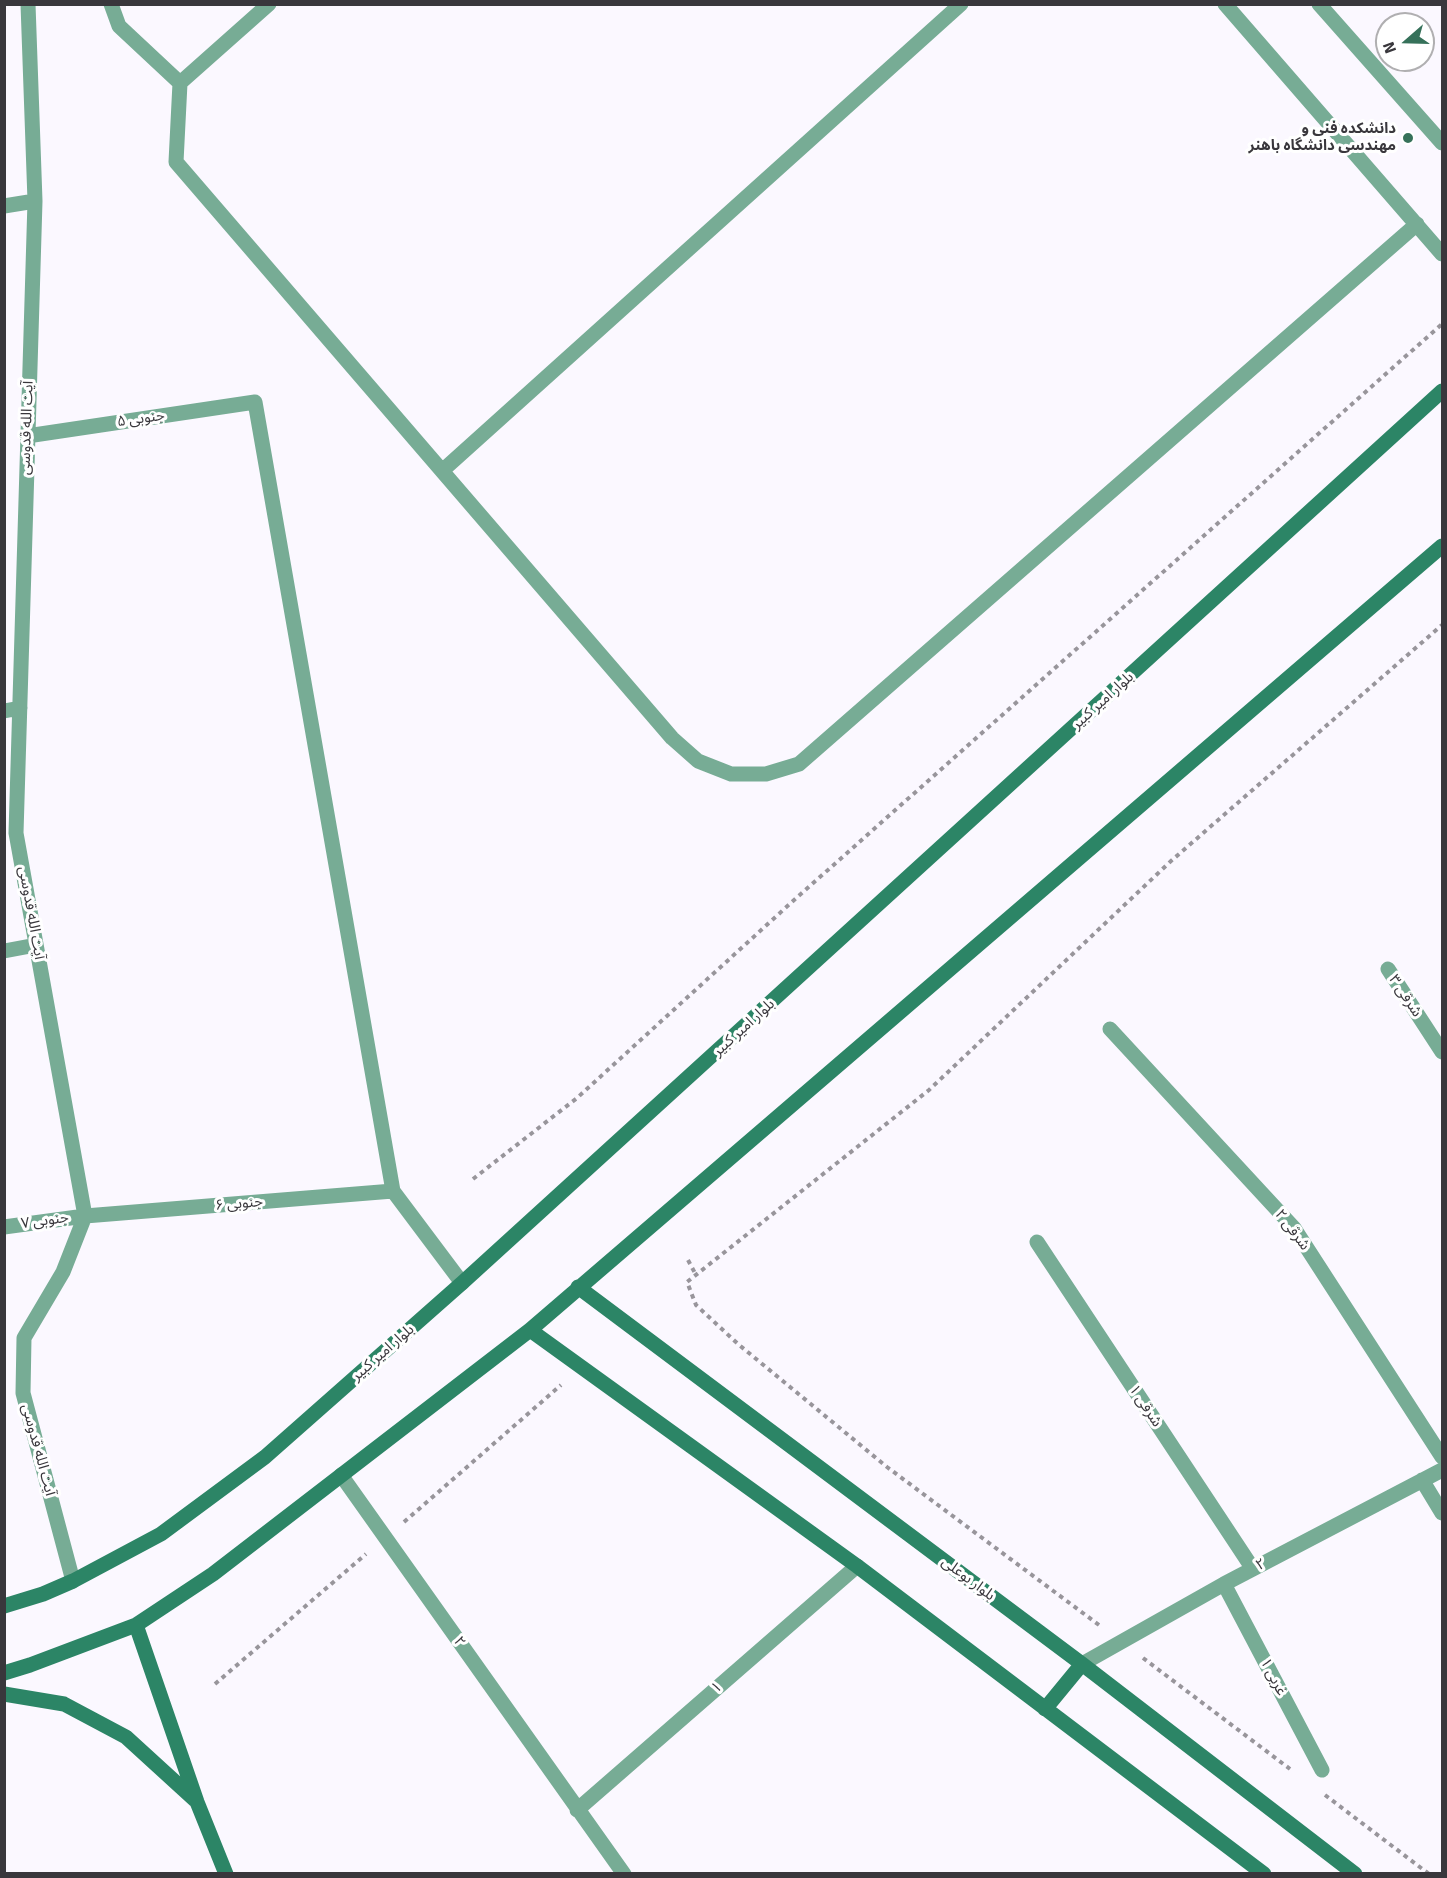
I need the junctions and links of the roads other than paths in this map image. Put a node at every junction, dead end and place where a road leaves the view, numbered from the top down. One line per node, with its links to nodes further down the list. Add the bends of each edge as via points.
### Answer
1 (28, 4): 9 (street, آیت الله قدوسی)
2 (111, 4): 7 (street, via 119,26)
3 (269, 4): 7 (street)
4 (961, 4): 15 (street)
5 (1225, 4): 11 (street)
6 (1319, 4): 8 (street)
7 (180, 83): 15 (street, via 176,162)
8 (1443, 143)
9 (35, 201): 10 (street); 14 (street, آیت الله قدوسی)
10 (4, 206)
11 (1417, 224): 12 (street); 15 (street, via 799,764 766,774 731,774 698,761 672,738)
12 (1443, 254)
13 (1443, 392): 27 (main road, بلوار امیر کبیر)
14 (27, 436): 17 (street, آیت الله قدوسی); 23 (street, ۵ جنوبی, via 255,402)
15 (442, 471)
16 (1443, 546): 28 (main road)
17 (12, 709): 18 (street, آیت الله قدوسی, via 16,833)
18 (36, 945): 19 (street); 24 (street, آیت الله قدوسی)
19 (4, 951)
20 (1388, 969): 22 (street, شرقی ۳)
21 (1110, 1029): 30 (street, شرقی ۲, via 1294,1228)
22 (1443, 1052)
23 (393, 1191): 24 (street, ۶ جنوبی); 27 (street)
24 (85, 1216): 25 (street, ۷ جنوبی); 37 (street, آیت الله قدوسی, via 63,1272 24,1338 23,1393)
25 (4, 1227)
26 (1037, 1242): 36 (street, شرقی ۱)
27 (462, 1283): 37 (main road, بلوار امیر کبیر, via 265,1457 161,1534)
28 (578, 1287): 29 (main road); 41 (main road, بلوار بوعلی)
29 (530, 1330): 32 (main road); 35 (main road)
30 (1443, 1457)
31 (1443, 1470): 33 (street, ۲)
32 (341, 1475): 40 (main road, via 213,1574); 47 (street, ۲)
33 (1422, 1480): 34 (street); 36 (street, ۲)
34 (1443, 1514)
35 (856, 1566): 44 (main road); 47 (street, ۱)
36 (1253, 1569): 38 (street, ۲)
37 (73, 1581): 39 (main road, بلوار امیر کبیر)
38 (1224, 1584): 41 (street, ۲); 45 (street, غربی ۱)
39 (4, 1606)
40 (136, 1625): 42 (main road); 46 (main road)
41 (1082, 1664): 44 (main road); 51 (main road, بلوار بوعلی)
42 (4, 1673)
43 (4, 1695): 46 (main road, via 64,1704 126,1737)
44 (1045, 1709): 50 (main road)
45 (1322, 1770)
46 (197, 1802): 48 (main road)
47 (577, 1810): 49 (street, ۲)
48 (226, 1874)
49 (624, 1874)
50 (1264, 1874)
51 (1355, 1874)

